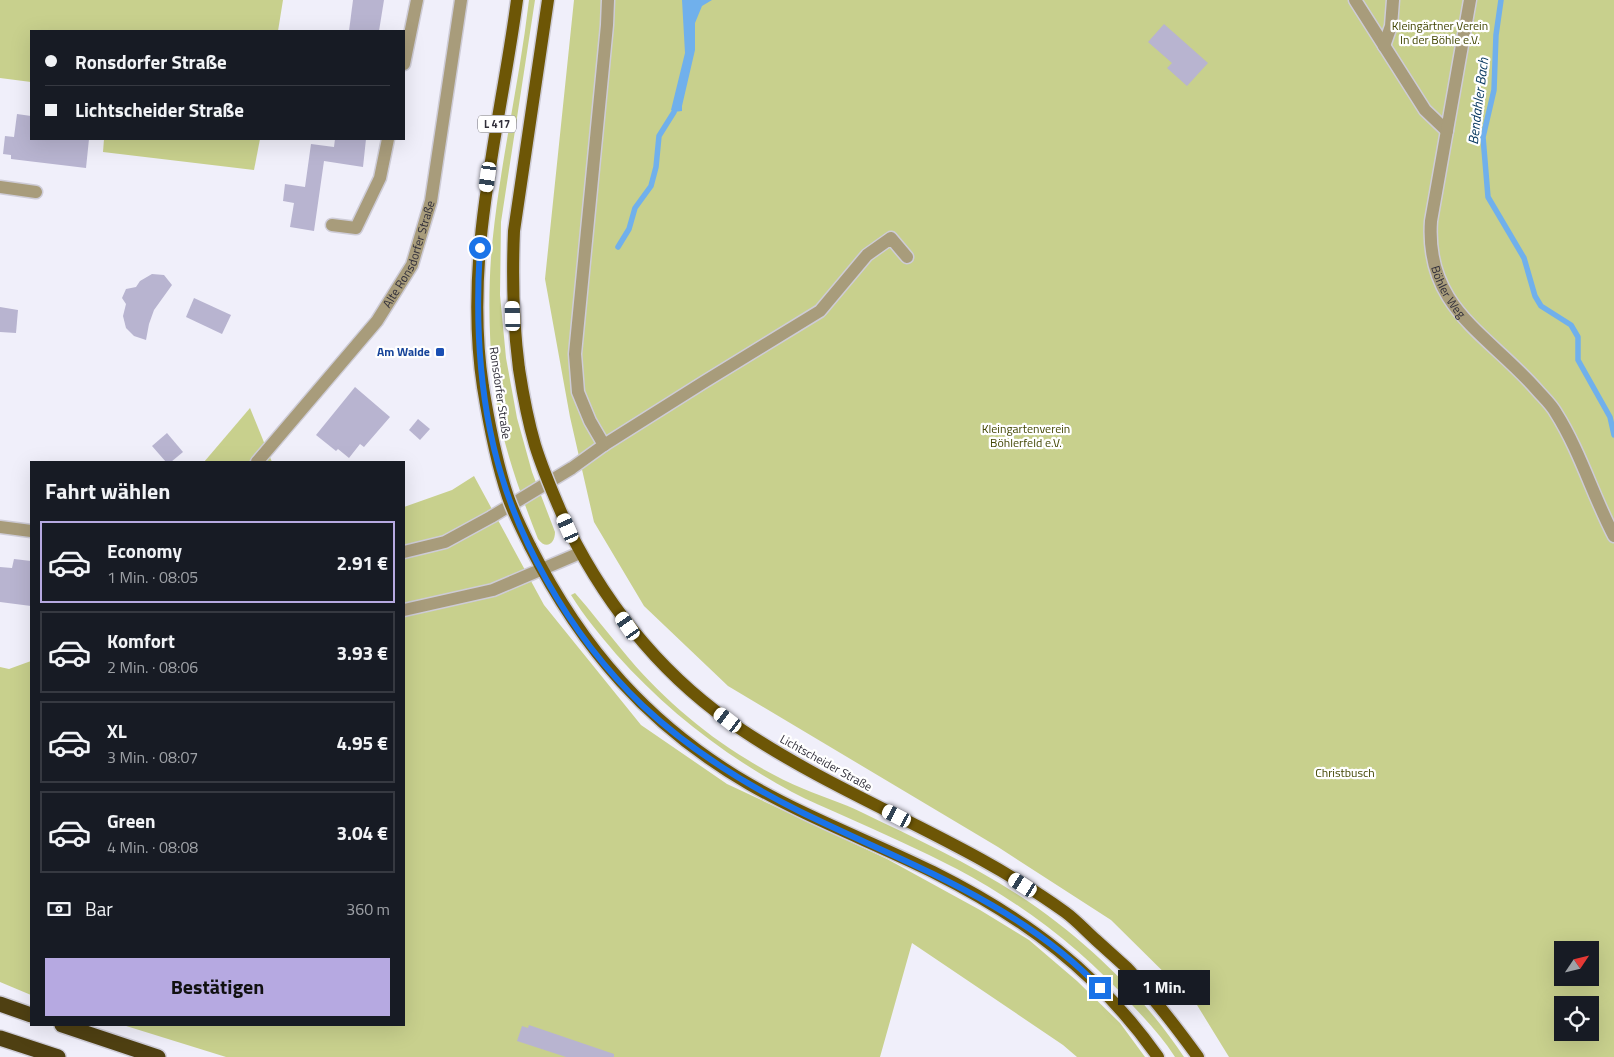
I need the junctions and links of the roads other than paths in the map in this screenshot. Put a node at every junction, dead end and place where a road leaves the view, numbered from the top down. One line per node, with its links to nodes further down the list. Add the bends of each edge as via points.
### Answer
1 (417, 0): 10 (street)
2 (460, 0): 18 (street, Alte Ronsdorfer Straße, via 431,201 412,265 377,321)
3 (517, 0): 25 (main road, Ronsdorfer Straße / L 417, bridge, via 480,238 478,338 490,431 498,462 508,498)
4 (548, 0): 20 (main road, Ronsdorfer Straße / L 417, bridge, via 514,231 513,304 523,398 535,445)
5 (608, 0): 17 (street, via 575,354 578,392)
6 (1355, 0): 9 (street)
7 (1393, 0): 9 (street, via 1391,26)
8 (1470, 0): 11 (street, Böhler Weg)
9 (1384, 46): 11 (street, via 1425,110)
10 (405, 59)
11 (1447, 131): 22 (street, Böhler Weg, via 1430,242 1442,288 1453,306 1523,374 1555,411)
12 (388, 140): 15 (street, via 380,178 356,228)
13 (0, 187): 14 (street)
14 (36, 192)
15 (332, 225)
16 (907, 256): 17 (street, via 890,238 867,255 820,311)
17 (604, 446): 23 (street, via 500,512 445,542)
18 (257, 461)
19 (0, 528): 21 (street)
20 (568, 528): 24 (main road, Lichtscheider Straße / L 417)
21 (30, 531)
22 (1614, 536)
23 (405, 552)
24 (580, 553): 25 (street); 34 (main road, Lichtscheider Straße / L 417, via 628,626 664,666 704,702 785,757 994,867 1066,912 1128,970 1178,1028)
25 (541, 569): 26 (street, via 493,590); 33 (main road, L 417, via 603,662 644,706 674,732 749,784 931,872 1007,913 1090,976 1122,1010)
26 (405, 610)
27 (0, 1004): 28 (highway)
28 (30, 1015)
29 (65, 1026): 32 (highway)
30 (0, 1038): 31 (highway)
31 (58, 1057)
32 (158, 1057)
33 (1158, 1057)
34 (1198, 1057)

